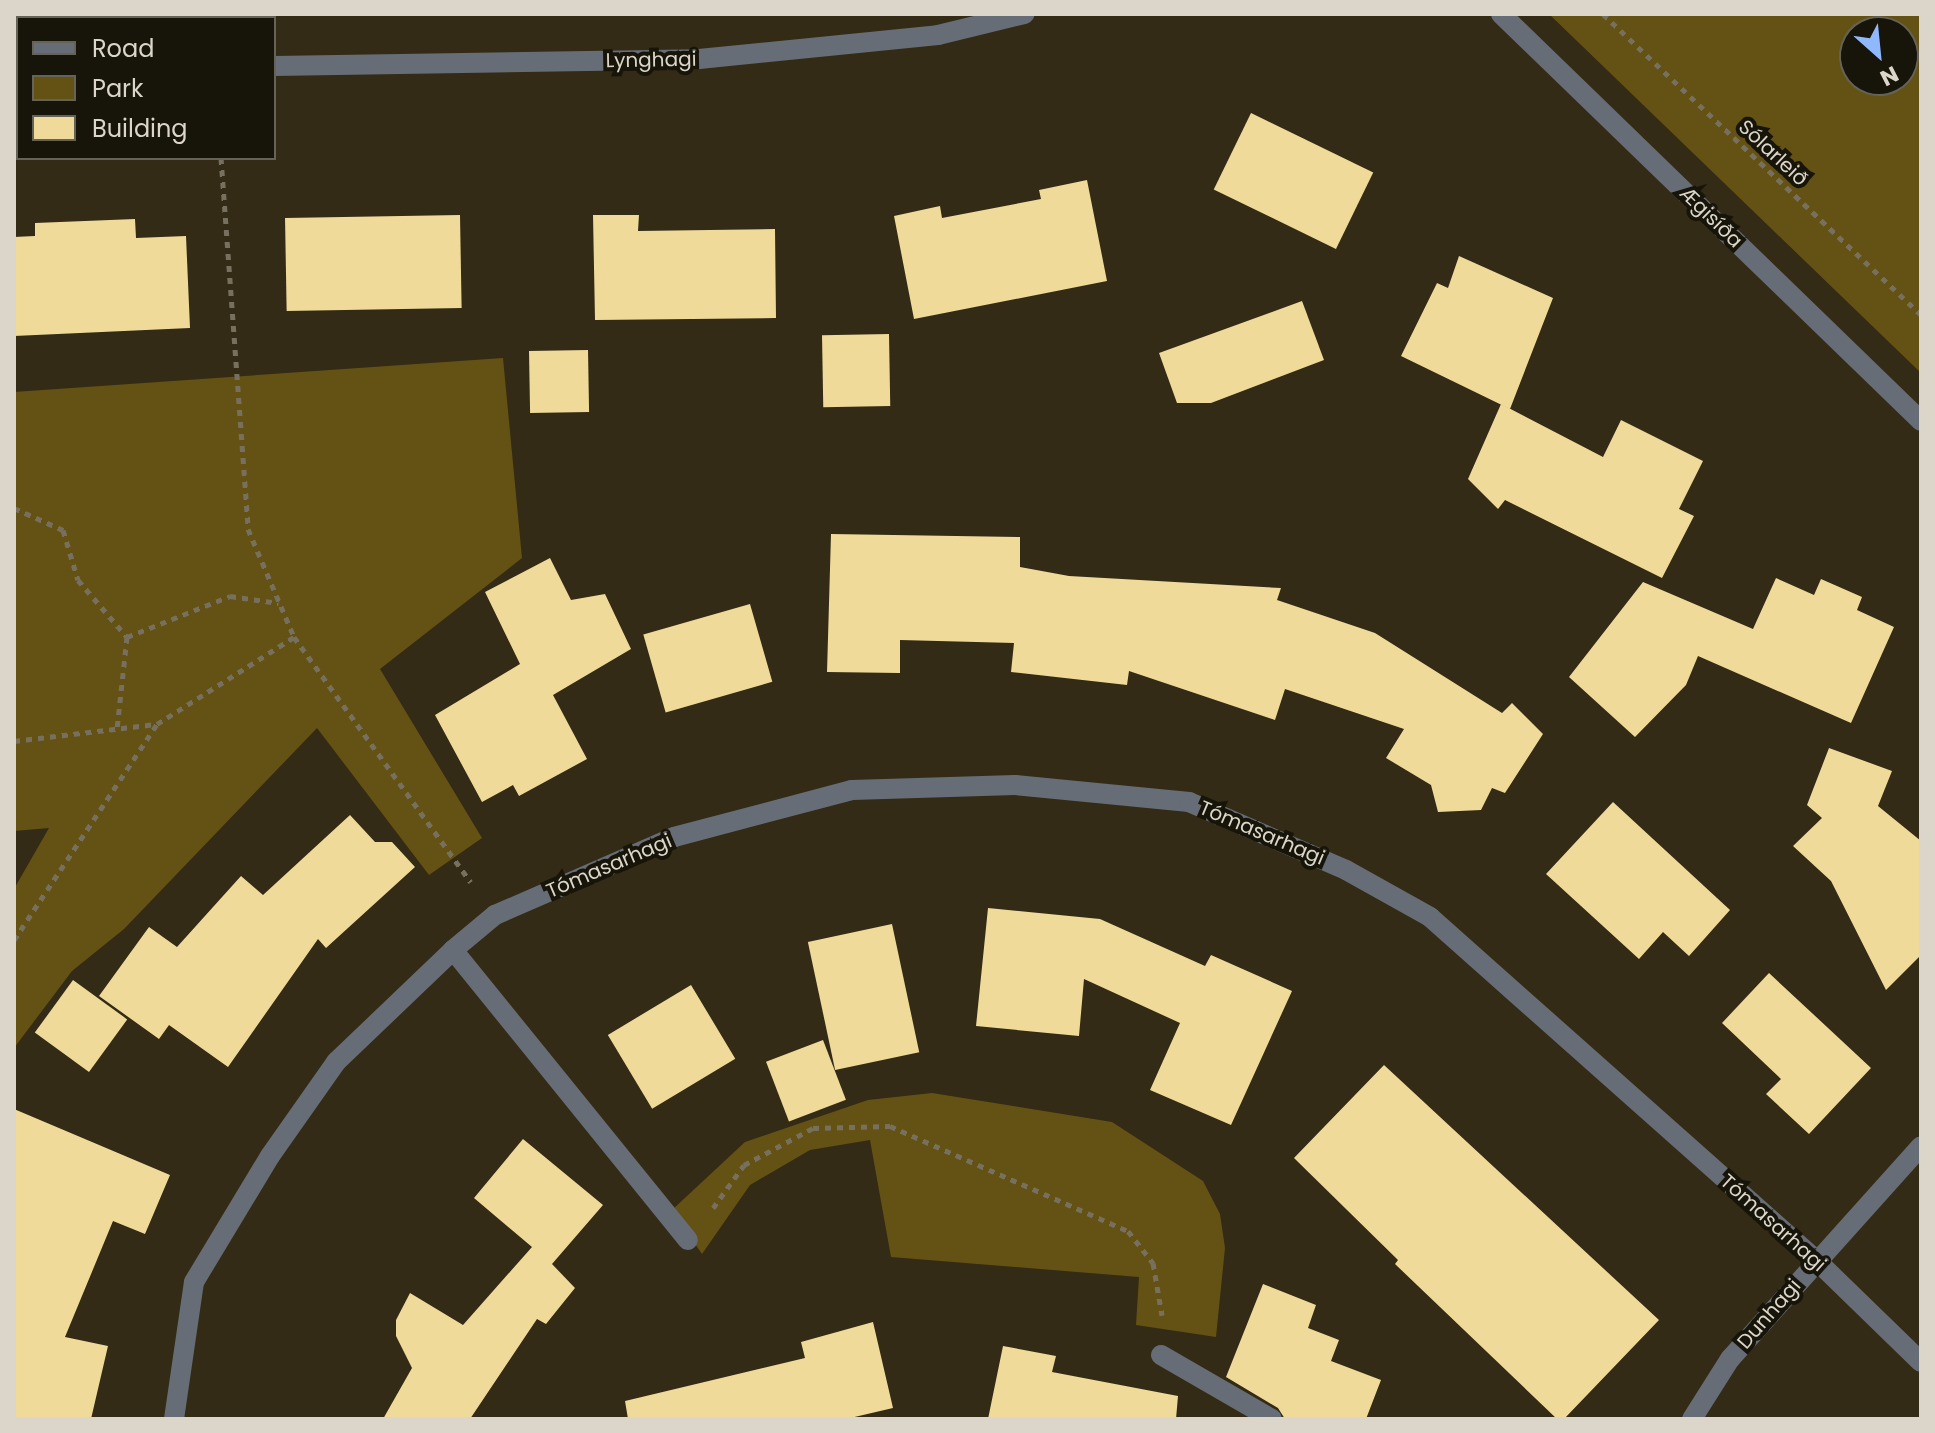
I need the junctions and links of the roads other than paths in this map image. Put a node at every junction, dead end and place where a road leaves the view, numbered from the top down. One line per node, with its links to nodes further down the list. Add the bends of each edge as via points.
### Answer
1 (1024, 14): 3 (street, Lynghagi, via 938,35 699,59)
2 (1501, 14): 4 (street, Ægisíða)
3 (276, 66)
4 (1921, 421)
5 (453, 950): 7 (street); 8 (street, Tómasarhagi, via 495,915 674,837 852,790 1015,785 1189,802 1346,870 1430,917); 11 (street, Tómasarhagi, via 336,1062 194,1282)
6 (1921, 1146): 8 (street, Dunhagi)
7 (688, 1240)
8 (1816, 1260): 10 (street, Tómasarhagi); 13 (street, Dunhagi, via 1730,1359)
9 (1161, 1355): 12 (street)
10 (1921, 1362)
11 (174, 1419)
12 (1272, 1419)
13 (1692, 1419)

